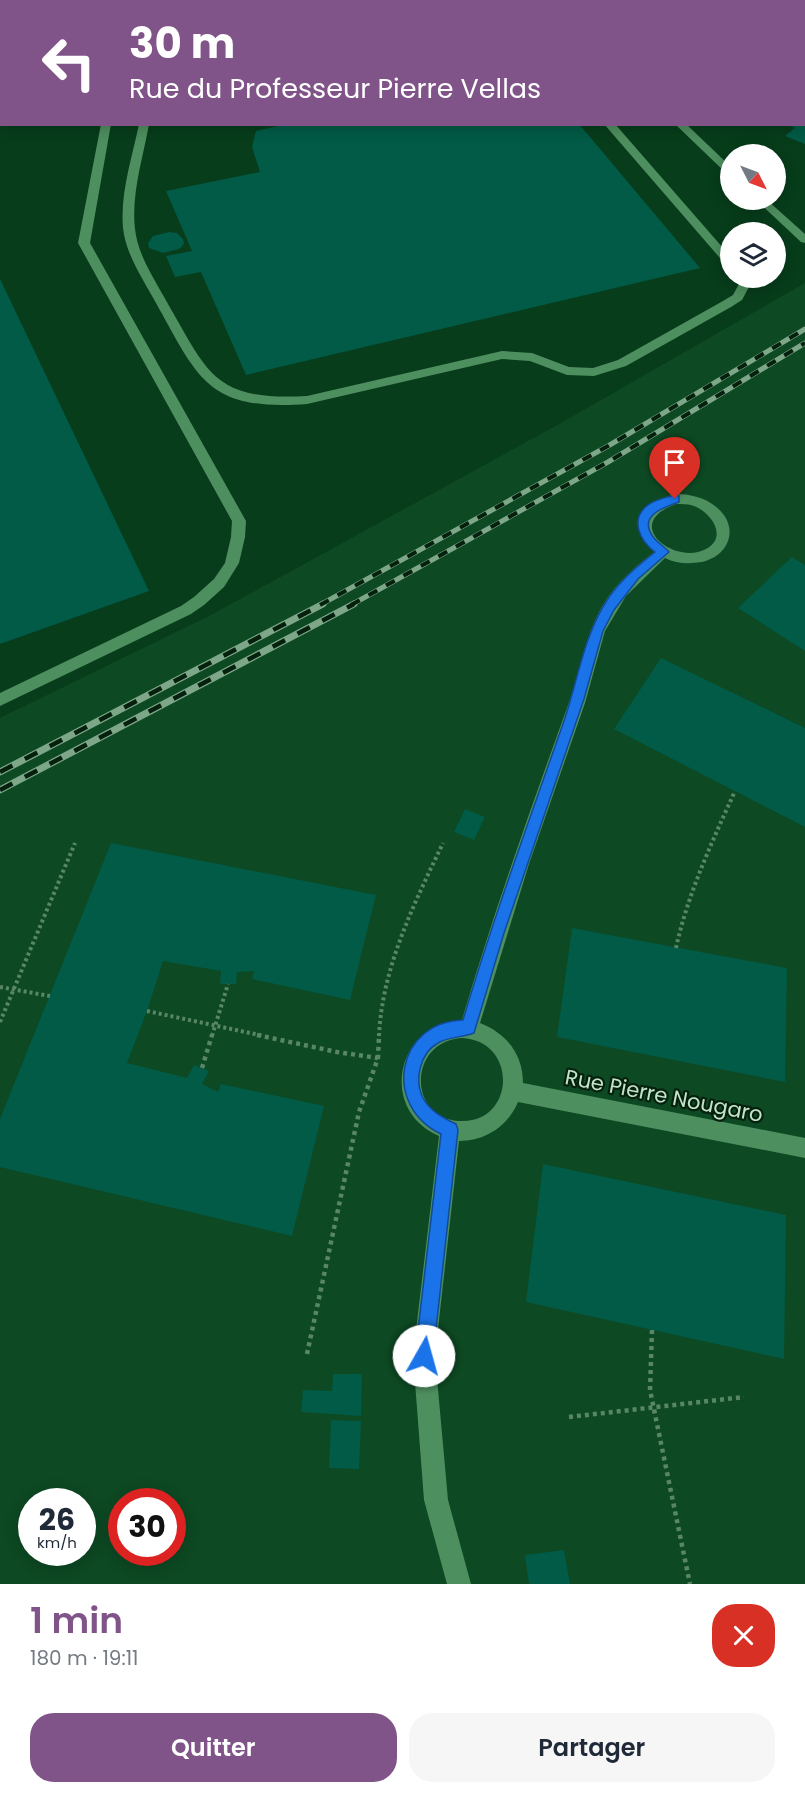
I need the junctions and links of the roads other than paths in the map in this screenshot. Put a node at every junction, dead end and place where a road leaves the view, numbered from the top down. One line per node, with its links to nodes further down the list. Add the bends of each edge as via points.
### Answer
1 (106, 126): 11 (street, via 84,243 239,520 239,540 234,561 211,593 175,615)
2 (144, 126): 9 (street, via 130,203 133,250 200,369 217,384 257,400 307,400 502,355 532,357 567,371 594,372 622,363 727,304)
3 (611, 126): 8 (street)
4 (682, 126): 5 (street)
5 (720, 162)
6 (772, 210): 7 (street)
7 (805, 240)
8 (720, 252)
9 (745, 288)
10 (663, 552): 10 (street, via 690,559 715,552 725,535 719,516 700,503 675,499 653,507 643,524 645,535); 12 (street, via 633,576 609,607 597,631 578,699 496,933)
11 (0, 700)
12 (469, 1028): 13 (street, via 488,1035 503,1048 512,1068); 14 (street, via 453,1028 430,1038 412,1067 411,1085 417,1103 433,1122)
13 (513, 1091): 14 (street, via 509,1104 492,1123 469,1132); 15 (street, Rue Pierre Nougaro)
14 (450, 1130): 16 (street, via 424,1356 436,1500)
15 (805, 1148)
16 (459, 1584)

